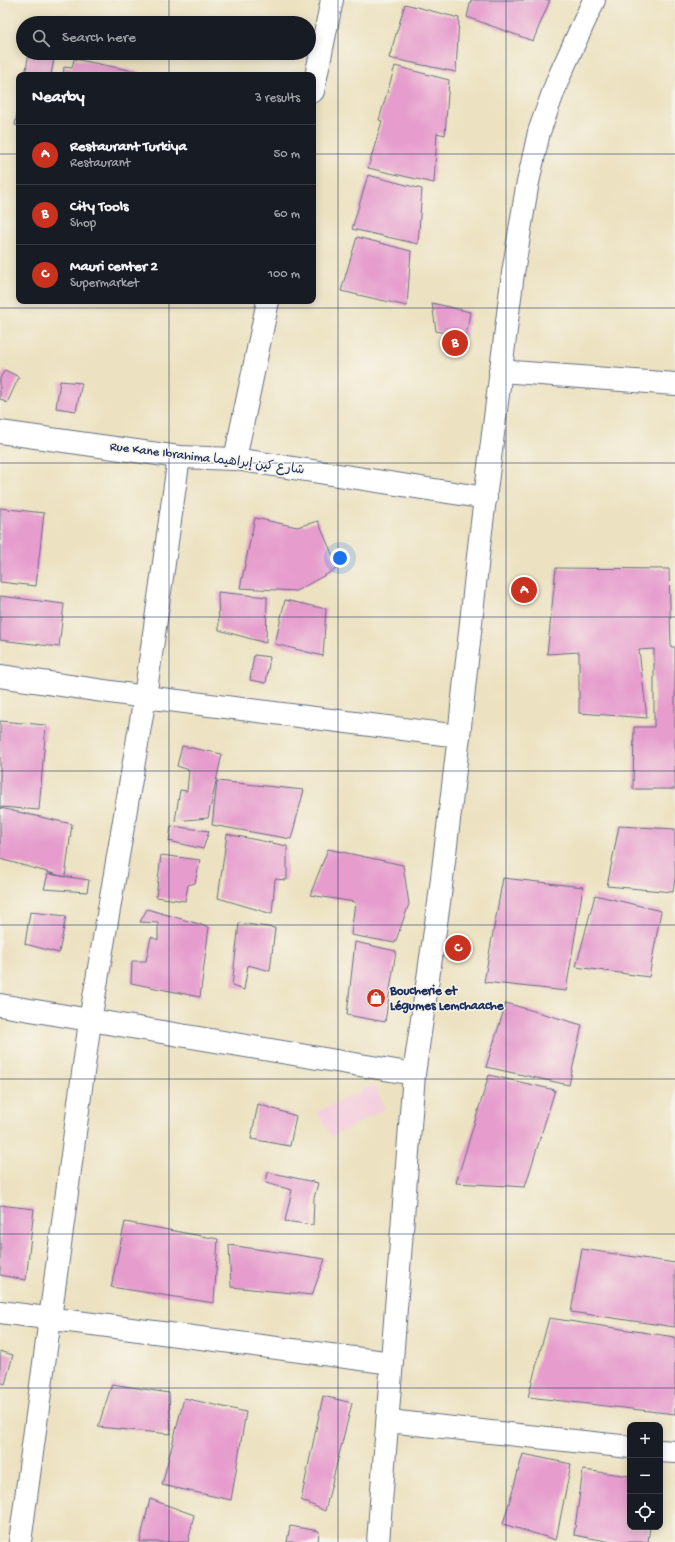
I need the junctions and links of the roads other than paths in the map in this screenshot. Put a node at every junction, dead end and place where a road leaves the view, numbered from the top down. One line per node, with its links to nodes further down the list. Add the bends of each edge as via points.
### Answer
1 (332, 0): 3 (street)
2 (594, 0): 5 (street, via 558,79 539,132 513,273)
3 (316, 77)
4 (267, 304): 9 (street)
5 (500, 371): 6 (street); 10 (street)
6 (675, 384)
7 (0, 432): 8 (street, Rue Kane Ibrahima شارع كين إبراهيما)
8 (179, 458): 9 (street, Rue Kane Ibrahima شارع كين إبراهيما); 12 (street)
9 (235, 459): 10 (street, Rue Kane Ibrahima شارع كين إبراهيما)
10 (486, 498): 13 (street)
11 (0, 676): 12 (street)
12 (145, 697): 13 (street); 15 (street)
13 (459, 736): 16 (street, via 439,903)
14 (0, 1005): 15 (street)
15 (90, 1021): 16 (street); 18 (street)
16 (414, 1074): 19 (street)
17 (0, 1312): 18 (street)
18 (51, 1318): 19 (street); 24 (street)
19 (392, 1363): 20 (street)
20 (388, 1421): 21 (street); 25 (street)
21 (627, 1447)
22 (663, 1451): 23 (street)
23 (675, 1452)
24 (20, 1542)
25 (378, 1542)

